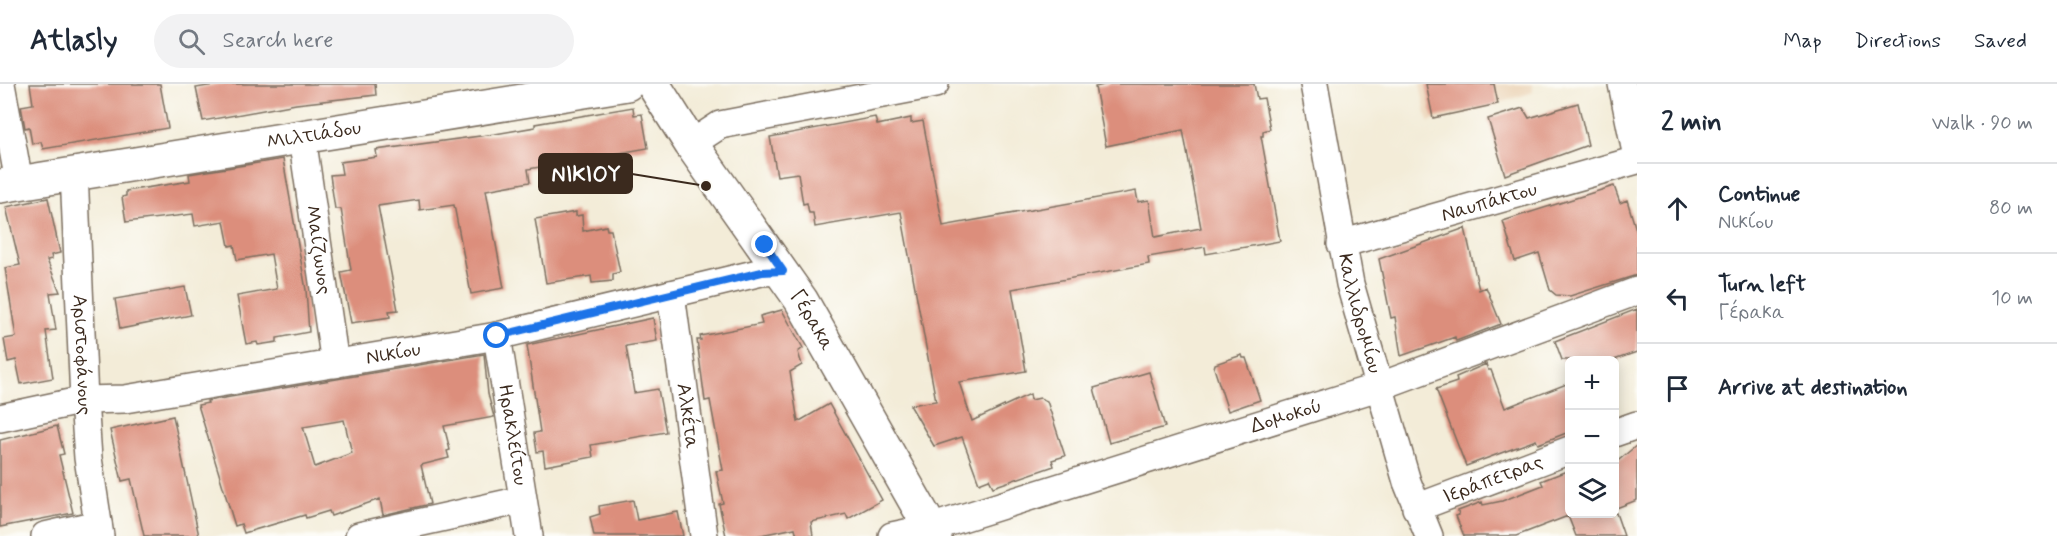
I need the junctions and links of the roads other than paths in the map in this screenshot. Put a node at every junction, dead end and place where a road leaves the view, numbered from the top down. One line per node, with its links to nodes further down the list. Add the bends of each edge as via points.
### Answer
1 (1, 84): 11 (street)
2 (627, 84): 7 (street, Μιλτιάδου)
3 (653, 84): 8 (street, Γέρακα)
4 (934, 84): 8 (street, via 720,124)
5 (1314, 84): 12 (street, Καλλιδρομίου)
6 (1622, 84): 9 (street)
7 (302, 136): 10 (street, Μιλτιάδου); 17 (street, Μαίζωνος)
8 (691, 144): 13 (street, Γέρακα)
9 (1637, 159): 12 (street, Ναυπάκτου)
10 (74, 172): 11 (street, Μιλτιάδου); 19 (street, Αριστοφάνους)
11 (9, 184)
12 (1341, 244): 18 (street, Καλλιδρομίου)
13 (783, 271): 15 (street, Νικίου, via 762,272); 27 (street, Γέρακα)
14 (1637, 291): 18 (street, Δομοκού)
15 (671, 294): 16 (street, Νικίου); 31 (street, Αλκέτα)
16 (497, 336): 17 (street, Νικίου); 24 (street, Ηρακλείτου)
17 (335, 364): 19 (street, Νικίου, via 125,399)
18 (1378, 387): 25 (street, Καλλιδρομίου); 27 (street, Δομοκού)
19 (84, 400): 20 (street, Νικίου); 26 (street, Αριστοφάνους)
20 (0, 418)
21 (1637, 425): 22 (street)
22 (1619, 432)
23 (1565, 452): 25 (street, Ιεράπετρας)
24 (522, 500): 29 (street); 30 (street, Ηρακλείτου)
25 (1416, 508): 33 (street, Καλλιδρομίου)
26 (99, 530): 28 (street)
27 (933, 532): 32 (street, Δομοκού)
28 (45, 536)
29 (359, 536)
30 (529, 536)
31 (704, 536)
32 (892, 536)
33 (1429, 536)

